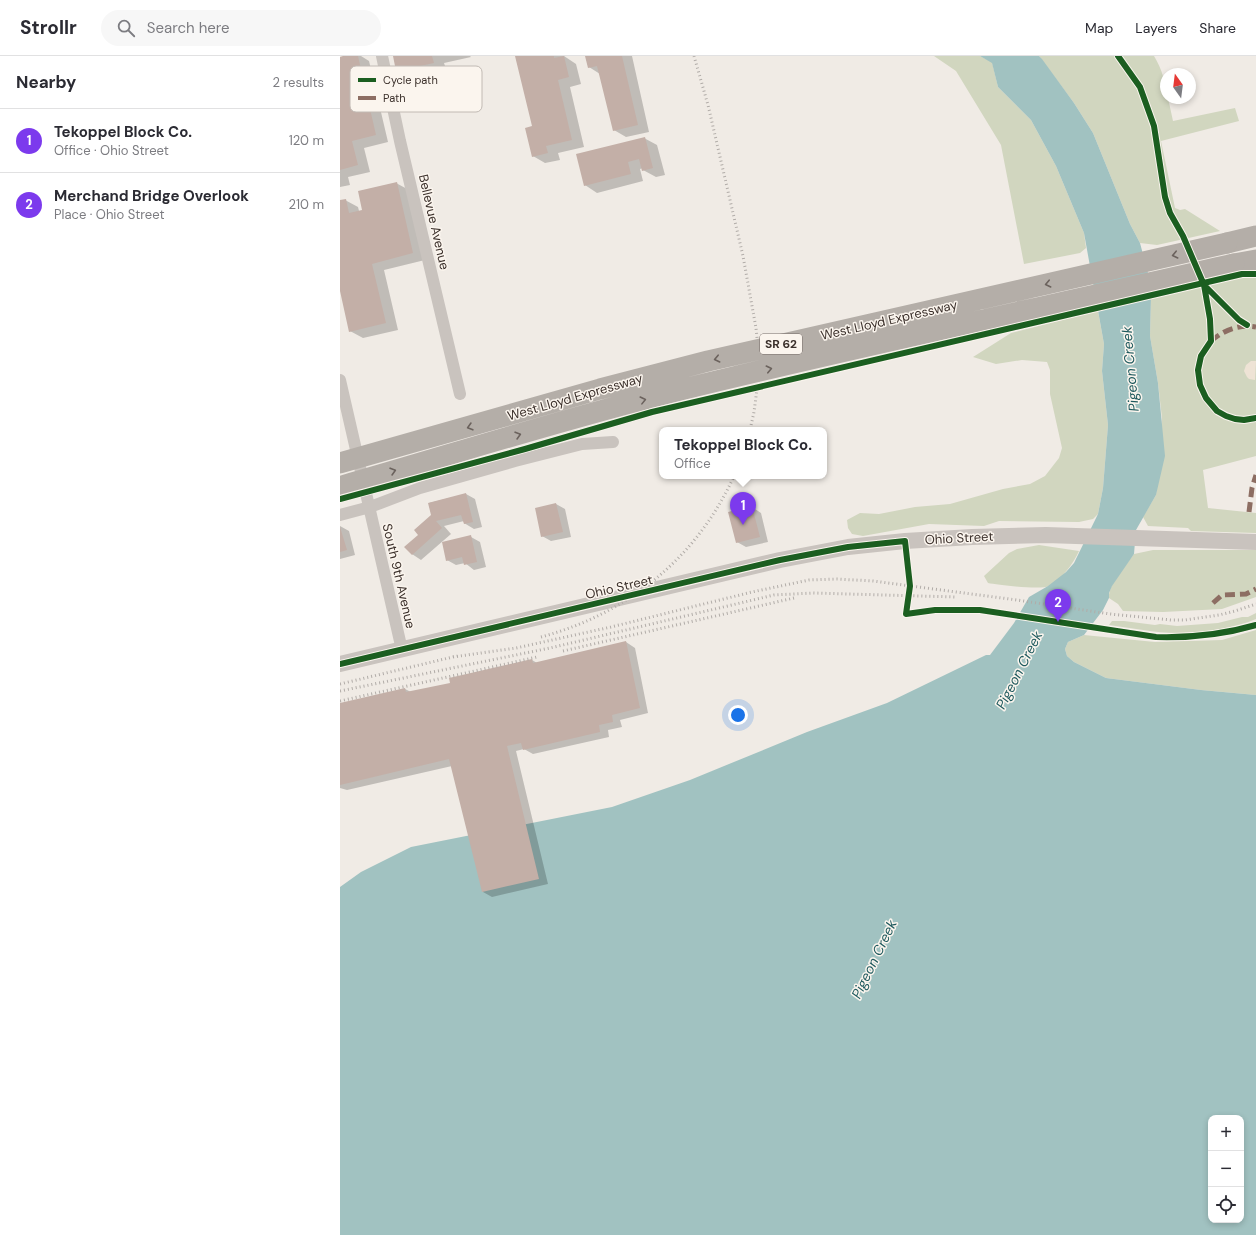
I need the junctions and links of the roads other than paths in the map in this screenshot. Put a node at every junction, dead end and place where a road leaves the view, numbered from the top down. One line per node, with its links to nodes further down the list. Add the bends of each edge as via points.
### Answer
1 (382, 56): 2 (street, Bellevue Avenue)
2 (384, 66)
3 (394, 112): 7 (street, Bellevue Avenue)
4 (1256, 236): 9 (highway, West Lloyd Expressway / SR 62, one-way to 9, bridge, via 701,362)
5 (1256, 260): 10 (highway, West Lloyd Expressway / SR 62, one-way to 5, bridge, via 680,390)
6 (340, 380): 11 (street, South 9th Avenue)
7 (460, 394)
8 (613, 442): 11 (street, via 582,444 515,461 420,488)
9 (340, 463)
10 (341, 486)
11 (370, 507): 12 (street); 14 (street, South 9th Avenue)
12 (340, 514)
13 (1256, 542): 14 (street, Ohio Street, via 1046,536 972,537 848,547 780,560)
14 (402, 650): 15 (street, Ohio Street)
15 (340, 664)

